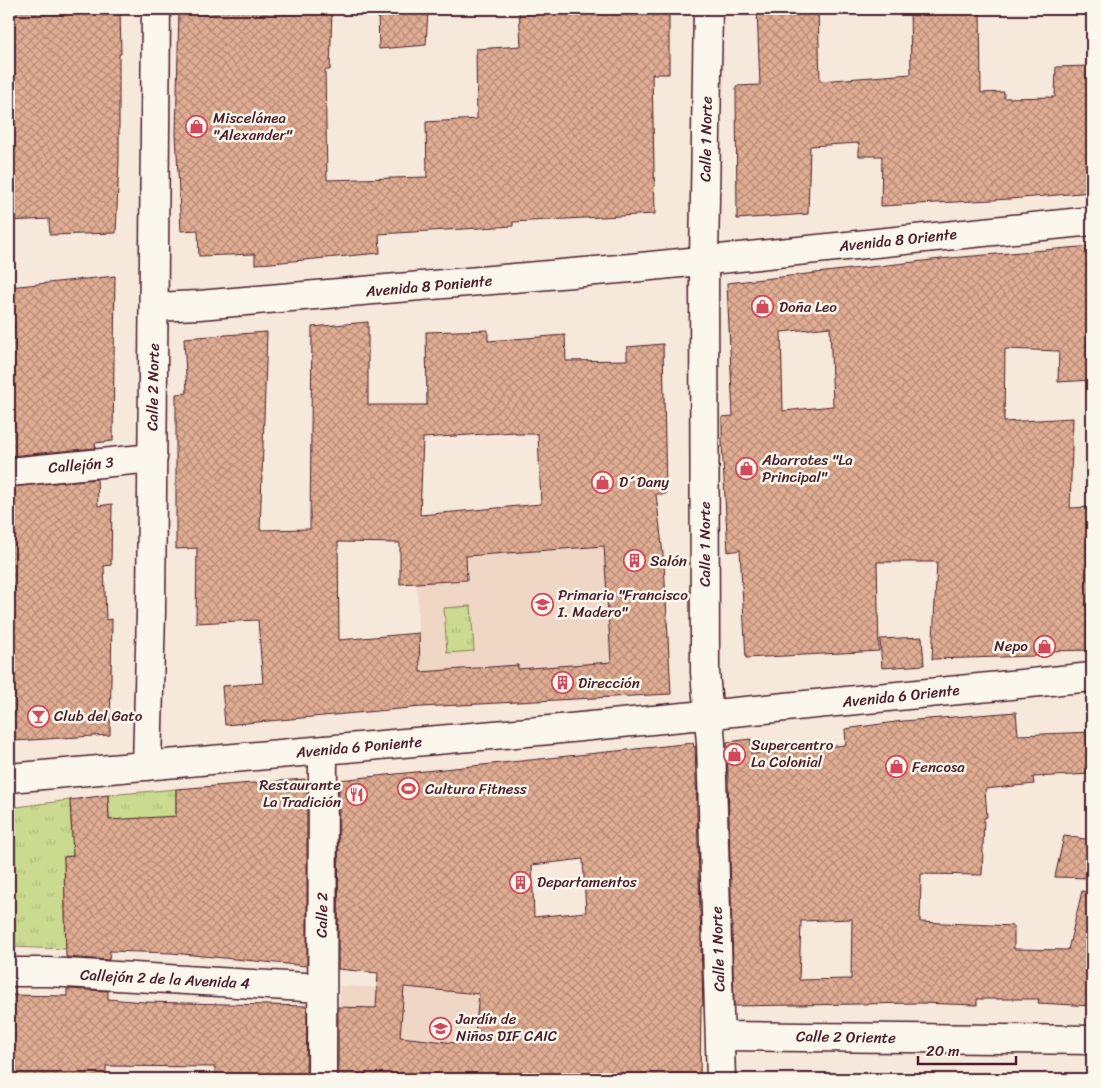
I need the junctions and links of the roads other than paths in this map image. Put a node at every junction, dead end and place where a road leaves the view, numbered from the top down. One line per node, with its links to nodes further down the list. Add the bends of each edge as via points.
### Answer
1 (156, 9): 5 (street, Calle 2 Norte)
2 (708, 9): 4 (street, Calle 1 Norte)
3 (1092, 221): 4 (street, Avenida 8 Oriente)
4 (704, 259): 5 (street, Avenida 8 Poniente, via 492,281); 9 (street, Calle 1 Norte, via 705,672)
5 (154, 307): 6 (street, Calle 2 Norte)
6 (152, 458): 7 (street, Callejón 3); 11 (street, Calle 2 Norte)
7 (9, 472)
8 (1092, 677): 9 (street, Avenida 6 Oriente)
9 (709, 714): 10 (street, Avenida 6 Poniente); 15 (street, Calle 1 Norte)
10 (323, 750): 11 (street, Avenida 6 Poniente); 14 (street, Calle 2)
11 (147, 766): 12 (street, Avenida 6 Poniente)
12 (9, 778)
13 (9, 972): 14 (street, Callejón 2 de la Avenida 4)
14 (322, 988): 17 (street, Calle 2)
15 (720, 1036): 16 (street, Calle 2 Oriente); 18 (street, Calle 1 Norte)
16 (1092, 1040)
17 (322, 1079)
18 (721, 1079)

